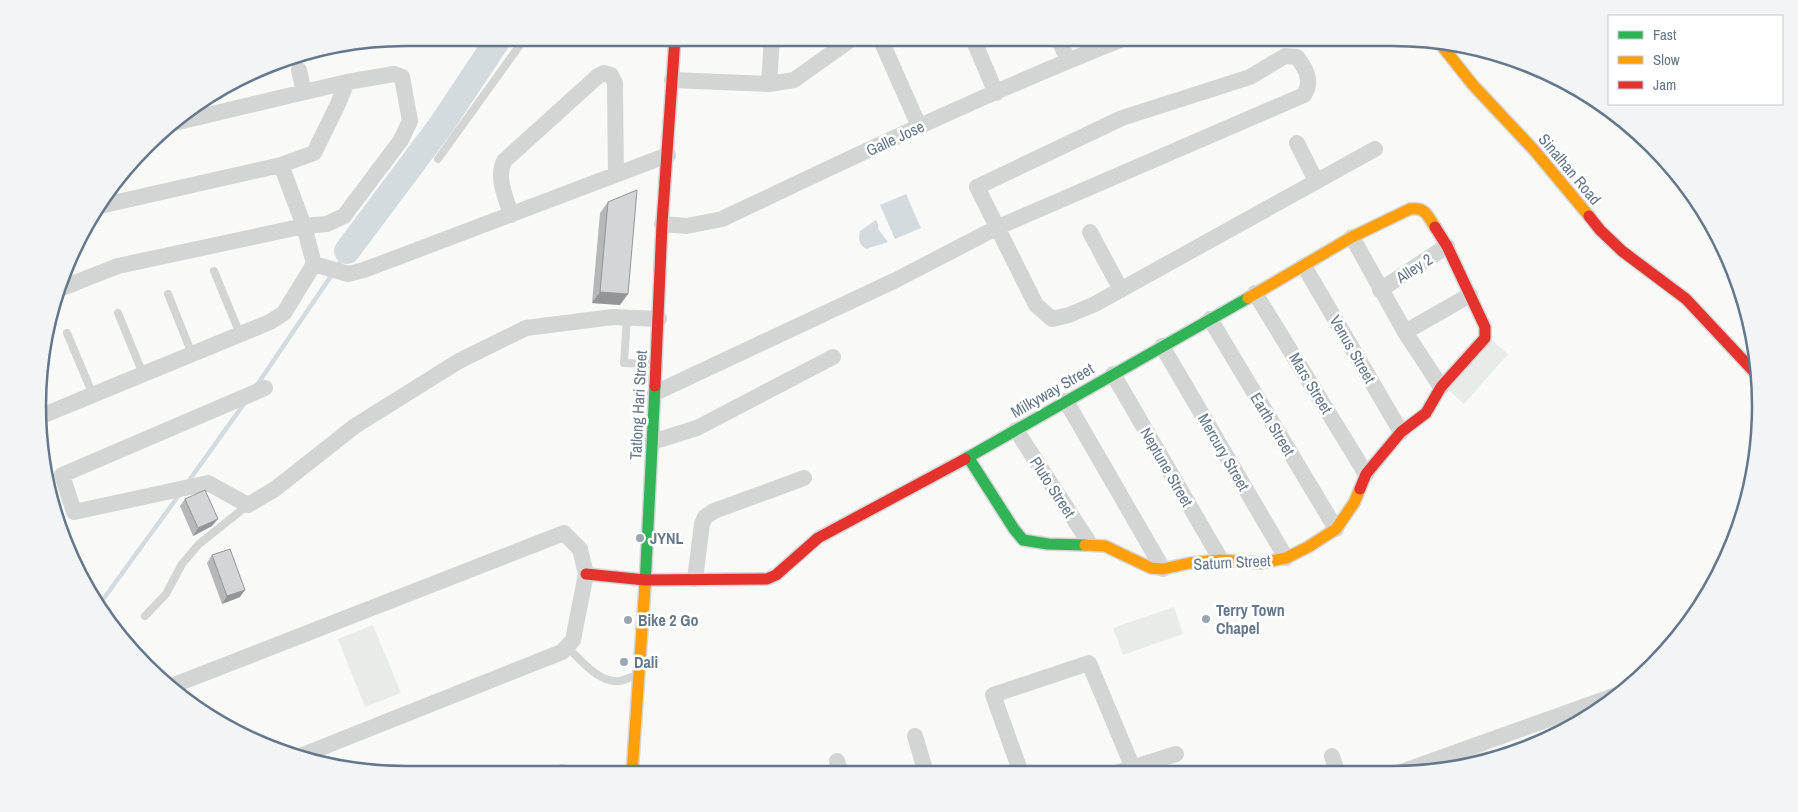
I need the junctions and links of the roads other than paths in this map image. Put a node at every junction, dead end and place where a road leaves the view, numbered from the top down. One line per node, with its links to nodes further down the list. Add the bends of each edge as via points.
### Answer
1 (520, 46): 22 (lane)
2 (674, 46): 12 (street, Tatlong Hari Street)
3 (771, 46): 14 (street)
4 (842, 46): 14 (street, via 794,80)
5 (884, 46): 18 (street)
6 (977, 46): 16 (street)
7 (1062, 46): 10 (street)
8 (1104, 46): 10 (street, Galle Jose)
9 (1445, 50): 54 (street, Sinalhan Road, via 1600,230 1622,251 1686,299)
10 (1068, 60): 16 (street, Galle Jose)
11 (299, 70): 15 (street)
12 (672, 80): 14 (street); 21 (street, Tatlong Hari Street)
13 (347, 82): 15 (street); 23 (street, via 314,153); 29 (street, via 394,74 402,77 410,121 401,140 344,216 327,224)
14 (769, 84)
15 (304, 92): 17 (street)
16 (996, 93): 18 (street, Galle Jose)
17 (189, 119)
18 (919, 126): 28 (street, Galle Jose, via 722,219 687,226)
19 (1297, 143): 25 (street)
20 (1375, 149): 25 (street)
21 (668, 155): 24 (street); 28 (street, Tatlong Hari Street)
22 (438, 159)
23 (281, 165): 26 (street); 29 (street)
24 (616, 173): 27 (street); 27 (street, via 615,82 611,75 604,73 504,161 501,181)
25 (1316, 182): 38 (street)
26 (108, 204)
27 (511, 215): 34 (street, via 348,274)
28 (662, 224): 45 (street, Tatlong Hari Street)
29 (304, 226): 34 (street); 37 (street, via 118,266)
30 (996, 228): 30 (street, via 977,187 1122,118 1250,77 1285,56 1297,57 1304,67 1309,80 1304,95); 38 (street, via 1036,304 1052,319 1069,315); 59 (street, via 896,280)
31 (1090, 232): 38 (street)
32 (1352, 237): 33 (street, Milkyway Street, via 1418,208 1424,210); 35 (street, Milkyway Street); 39 (street)
33 (1447, 246): 39 (street, Alley 2); 42 (street)
34 (319, 266): 49 (street, via 284,313)
35 (1304, 266): 40 (street, Milkyway Street); 64 (street, Venus Street)
36 (214, 271): 49 (lane)
37 (67, 286)
38 (1121, 290)
39 (1380, 290): 47 (street)
40 (1255, 293): 46 (street, Milkyway Street); 67 (street, Mars Street)
41 (168, 294): 51 (lane)
42 (1470, 295): 47 (street); 57 (street, Saturn Street, via 1485,327 1485,338)
43 (118, 313): 55 (lane)
44 (627, 317): 45 (street); 53 (lane, via 624,363); 69 (street, via 613,316 526,328 458,360 355,426 275,489)
45 (659, 319): 53 (street, Tatlong Hari Street)
46 (1210, 319): 50 (street, Milkyway Street); 70 (street, Earth Street)
47 (1405, 332): 57 (street)
48 (68, 333): 60 (lane)
49 (240, 334): 51 (street)
50 (1162, 346): 56 (street, Milkyway Street); 72 (street, Mercury Street)
51 (192, 354): 55 (street)
52 (833, 358): 65 (street, via 697,428)
53 (656, 364): 59 (street, Tatlong Hari Street)
54 (1750, 368)
55 (143, 374): 60 (street)
56 (1113, 374): 61 (street, Milkyway Street); 73 (street, Neptune Street)
57 (1441, 387): 64 (street, Saturn Street, via 1426,412)
58 (265, 388): 69 (street, via 62,475 74,512 208,483)
59 (654, 393): 65 (street, Tatlong Hari Street)
60 (93, 395): 62 (street)
61 (1066, 401): 63 (street, Milkyway Street); 74 (street)
62 (46, 409)
63 (1016, 430): 66 (street, Milkyway Street); 71 (street, Pluto Street)
64 (1402, 432): 67 (street, Saturn Street)
65 (652, 442): 77 (street, Tatlong Hari Street)
66 (968, 457): 71 (street, Saturn Street, via 1023,540 1048,544); 76 (street, Milkyway Street, via 818,538 776,575 767,579)
67 (1366, 474): 70 (street, Saturn Street, via 1354,503)
68 (804, 478): 76 (street, via 705,517)
69 (248, 505): 78 (lane, via 199,544 182,564 166,594)
70 (1336, 529): 72 (street, Saturn Street)
71 (1090, 544): 74 (street, Saturn Street, via 1105,546 1150,568)
72 (1286, 558): 73 (street, Saturn Street, via 1261,563)
73 (1221, 560): 74 (street, Saturn Street)
74 (1163, 569)
75 (586, 574): 77 (street, Milkyway Street); 79 (street, via 573,640); 81 (street, via 580,549 564,533)
76 (695, 579): 77 (street, Milkyway Street)
77 (645, 580): 80 (street, Tatlong Hari Street)
78 (145, 616)
79 (567, 647): 80 (lane, via 607,680 618,681); 84 (street, via 562,652)
80 (638, 675): 88 (street, Tatlong Hari Street)
81 (178, 683)
82 (1595, 703): 87 (street)
83 (915, 736): 89 (street)
84 (309, 752)
85 (1176, 754): 92 (street)
86 (1332, 756): 93 (street)
87 (1422, 764)
88 (632, 766)
89 (924, 766)
90 (1019, 766): 91 (street, via 993,695 1089,663)
91 (1125, 766)
92 (1138, 766)
93 (1335, 766)

